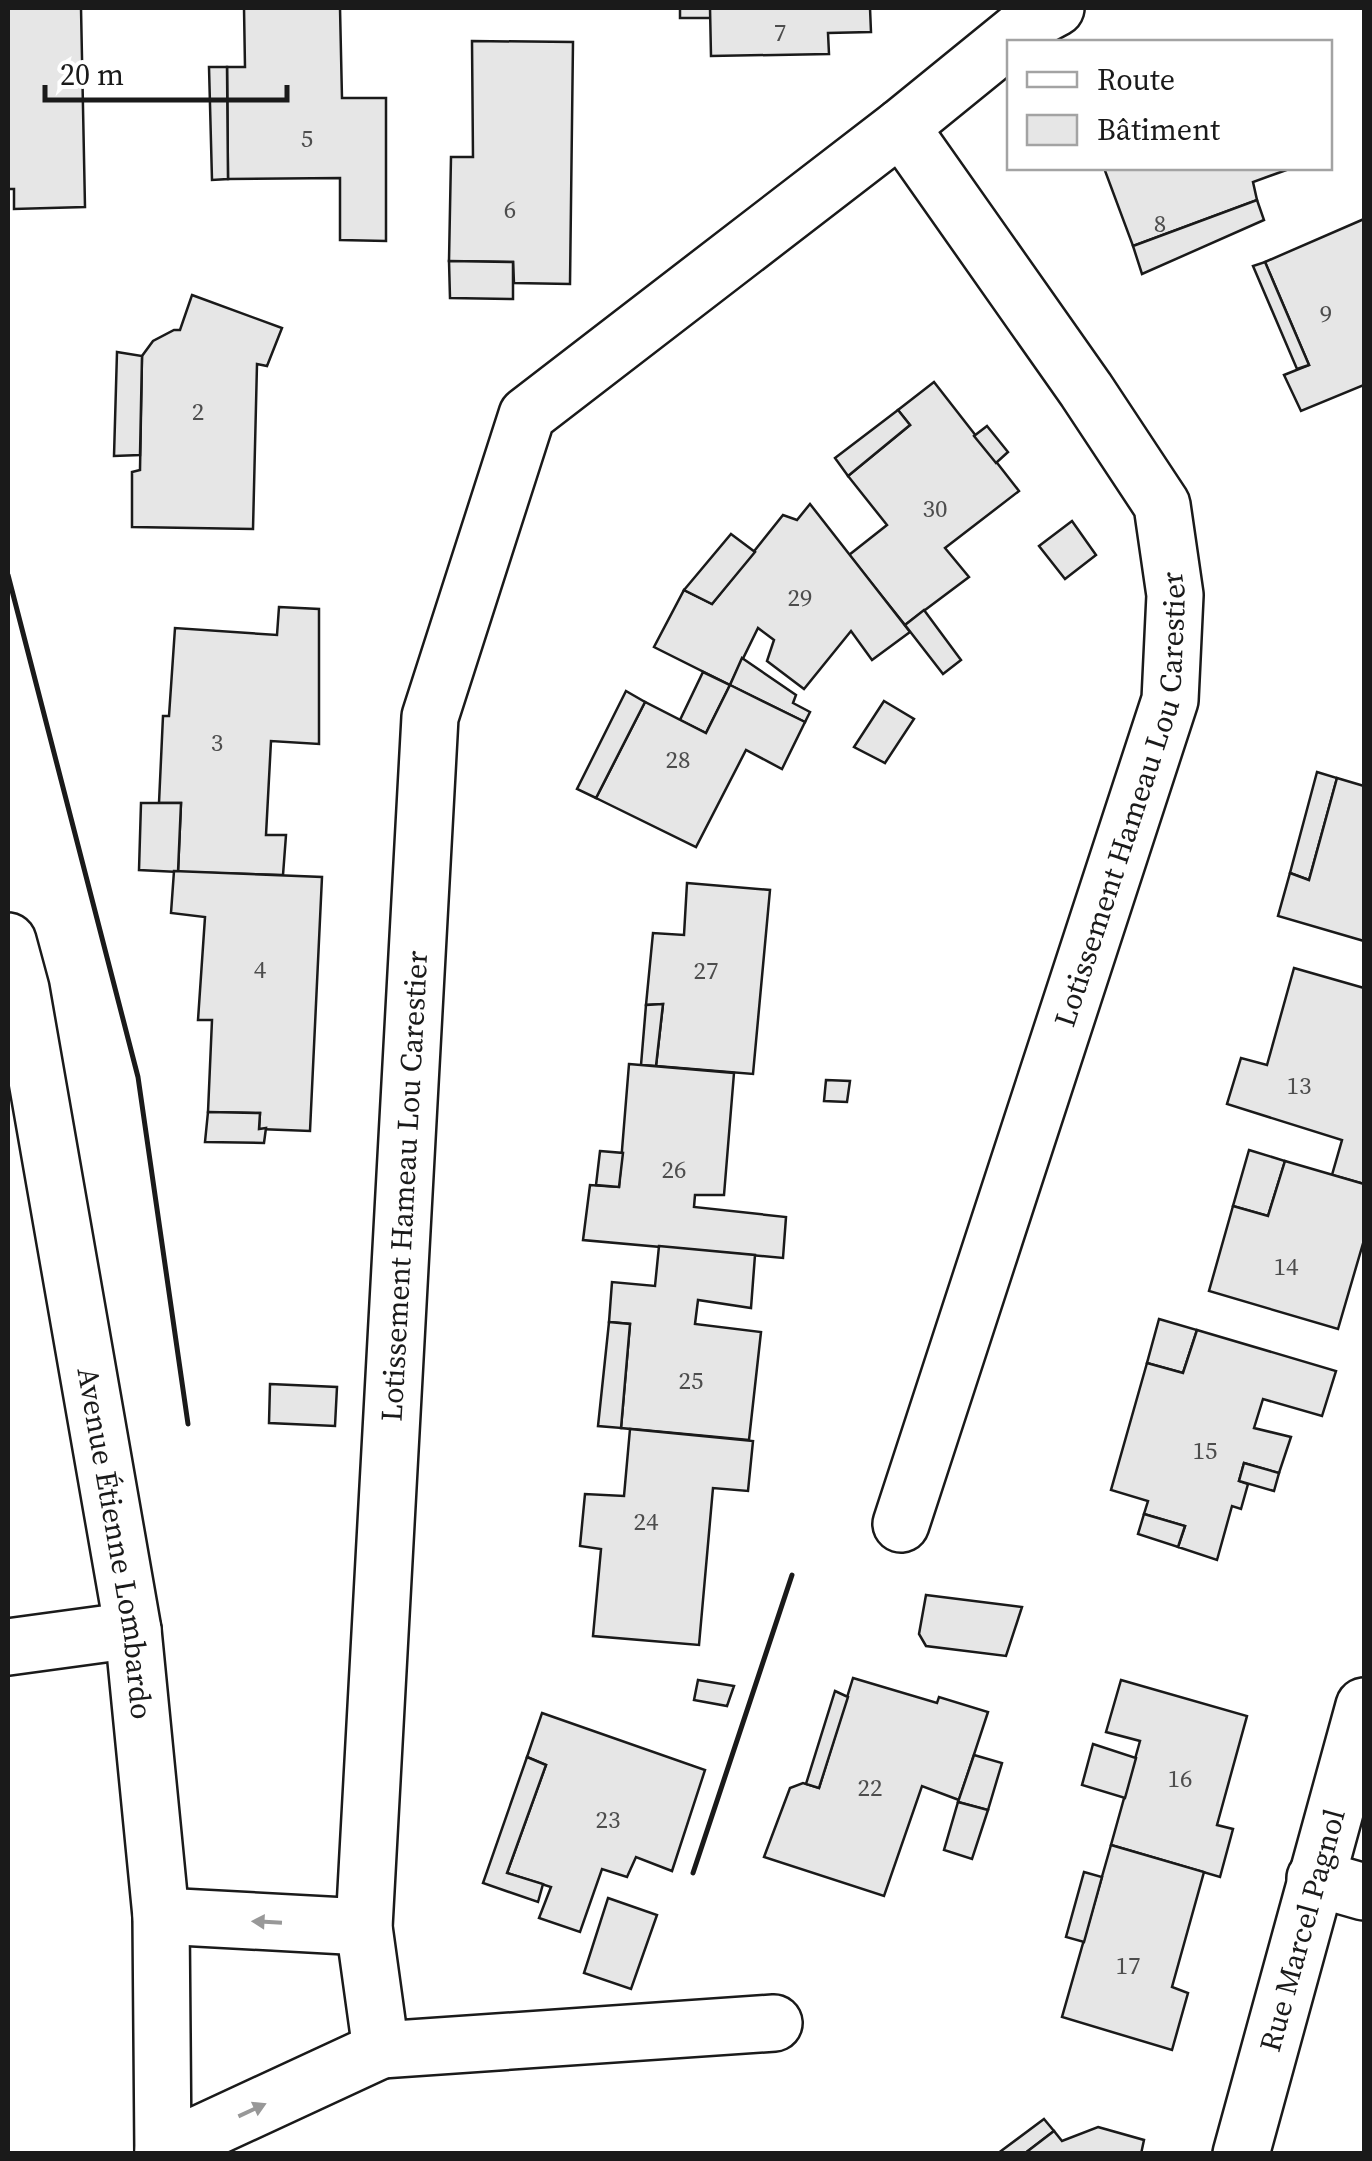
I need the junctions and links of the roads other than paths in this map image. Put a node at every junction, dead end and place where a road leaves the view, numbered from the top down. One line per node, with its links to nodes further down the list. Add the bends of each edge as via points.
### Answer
1 (1056, 8): 2 (street, Lotissement Hameau Lou Carestier)
2 (1008, 40)
3 (1007, 41): 4 (street, Lotissement Hameau Lou Carestier)
4 (902, 127): 6 (street, Lotissement Hameau Lou Carestier, via 1162,506 1175,595 1170,700); 12 (street, Lotissement Hameau Lou Carestier, via 527,415 430,717)
5 (12, 974): 7 (street, Avenue Étienne Lombardo)
6 (901, 1524)
7 (133, 1630): 8 (street); 11 (street, Avenue Étienne Lombardo)
8 (8, 1647)
9 (1364, 1706): 10 (street, Rue Marcel Pagnol)
10 (1340, 1885): 16 (street, Rue Marcel Pagnol)
11 (161, 1916): 12 (street, one-way to 11); 15 (street, Avenue Étienne Lombardo)
12 (364, 1927): 14 (street, Lotissement Hameau Lou Carestier)
13 (774, 2024): 14 (street)
14 (381, 2050): 15 (street, one-way to 14)
15 (163, 2152)
16 (1241, 2154)

